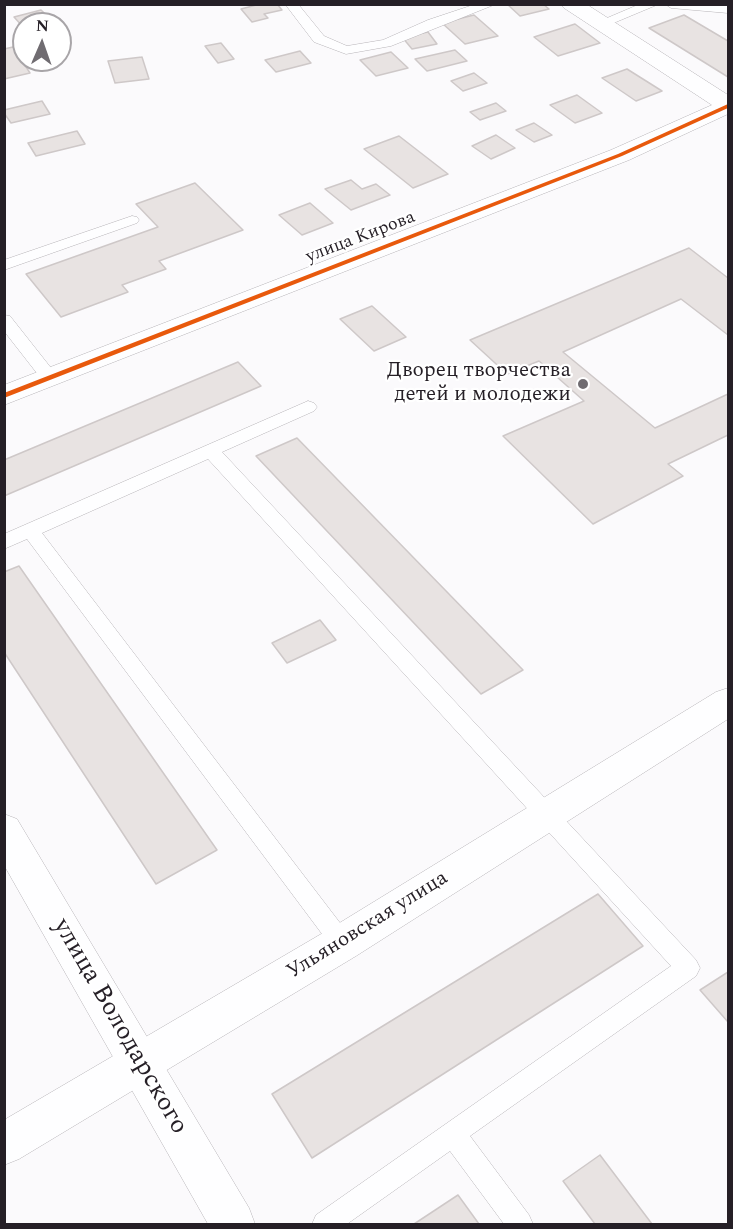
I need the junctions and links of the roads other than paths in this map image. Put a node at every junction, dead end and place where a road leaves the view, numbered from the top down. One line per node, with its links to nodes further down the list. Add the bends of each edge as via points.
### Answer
1 (291, 4): 2 (lane, via 319,39 346,50 386,43)
2 (490, 4)
3 (571, 4): 7 (street)
4 (653, 4): 7 (lane)
5 (671, 4): 6 (lane)
6 (729, 9)
7 (599, 24): 8 (street)
8 (729, 105): 12 (street, улица Кирова, via 620,155)
9 (132, 220): 10 (lane)
10 (4, 265)
11 (4, 320): 12 (lane)
12 (49, 377): 13 (street, улица Кирова)
13 (4, 396)
14 (308, 407): 15 (lane)
15 (211, 451): 16 (lane); 19 (lane)
16 (30, 530): 17 (lane); 21 (lane)
17 (4, 542)
18 (729, 702): 19 (street, Ульяновская улица)
19 (547, 814): 21 (street, Ульяновская улица); 23 (lane, via 688,968)
20 (4, 830): 22 (street, улица Володарского)
21 (342, 943): 22 (street, Ульяновская улица)
22 (140, 1063): 24 (street, Ульяновская улица); 25 (street, улица Володарского)
23 (453, 1134): 26 (lane); 27 (lane)
24 (4, 1144)
25 (233, 1224)
26 (325, 1224)
27 (520, 1224)

